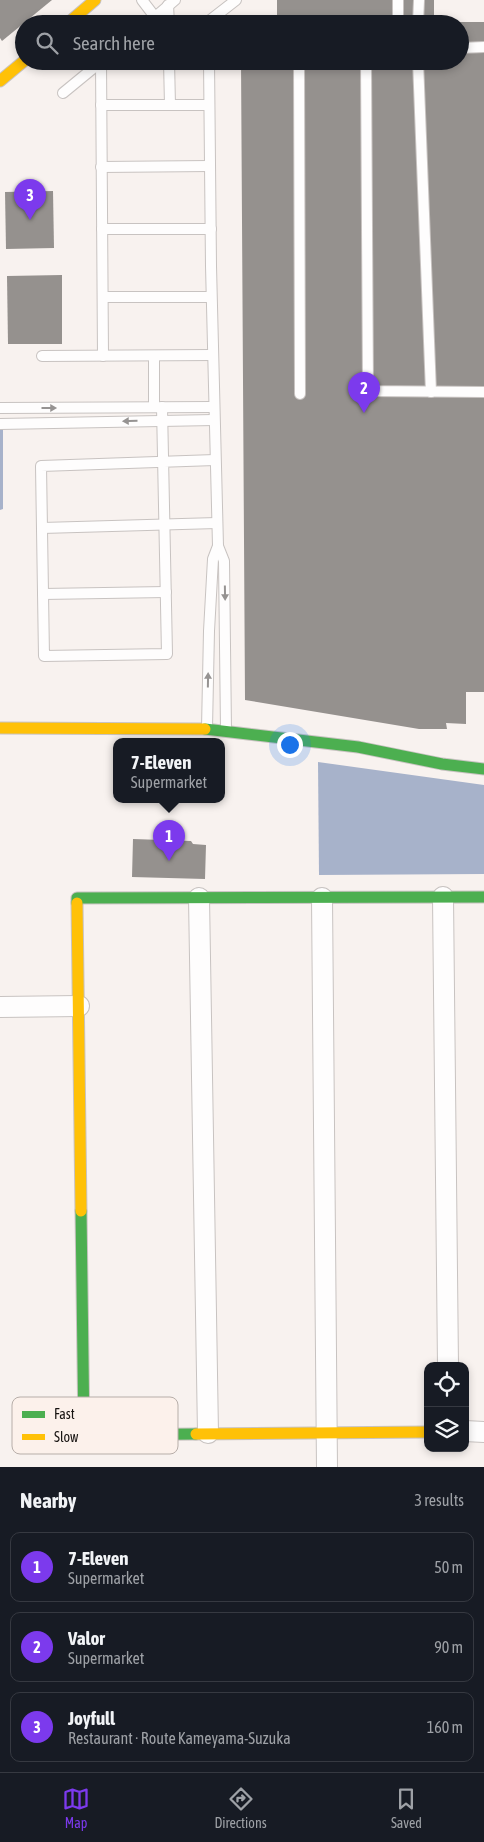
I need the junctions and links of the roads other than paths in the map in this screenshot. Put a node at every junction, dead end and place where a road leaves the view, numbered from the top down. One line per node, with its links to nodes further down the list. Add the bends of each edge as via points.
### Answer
1 (95, 0): 7 (street)
2 (142, 0): 8 (lane)
3 (236, 0): 10 (lane)
4 (398, 0): 11 (lane)
5 (419, 0): 12 (lane)
6 (172, 3): 9 (lane)
7 (78, 15)
8 (149, 15)
9 (157, 15)
10 (217, 15)
11 (398, 15)
12 (418, 15)
13 (484, 47): 14 (lane)
14 (469, 48)
15 (15, 68): 23 (street)
16 (91, 70): 24 (lane)
17 (101, 70): 26 (lane)
18 (170, 70): 25 (lane)
19 (209, 70): 27 (lane)
20 (299, 70): 40 (lane)
21 (366, 70): 38 (lane, via 368,391)
22 (418, 70): 38 (lane)
23 (0, 81)
24 (63, 93)
25 (170, 104): 26 (lane); 27 (lane)
26 (101, 105): 29 (lane)
27 (210, 105): 28 (lane)
28 (210, 166): 29 (lane); 31 (lane)
29 (101, 167): 30 (lane)
30 (102, 229): 31 (lane); 32 (lane)
31 (211, 229): 33 (lane)
32 (102, 297): 33 (lane); 36 (lane)
33 (211, 297): 34 (lane)
34 (213, 355): 37 (lane); 42 (lane)
35 (42, 356): 36 (lane)
36 (103, 356): 37 (lane)
37 (154, 356): 41 (lane)
38 (431, 392): 39 (lane)
39 (484, 392)
40 (300, 394)
41 (158, 407): 42 (lane); 43 (lane, one-way to 41); 44 (lane)
42 (214, 407): 45 (lane)
43 (0, 408)
44 (163, 420): 45 (lane); 46 (lane, one-way to 46); 48 (lane)
45 (214, 420): 47 (lane)
46 (0, 424)
47 (215, 460): 48 (lane); 49 (lane)
48 (164, 462): 50 (lane); 51 (lane, via 41,466)
49 (217, 523): 50 (lane); 52 (lane)
50 (165, 524): 51 (lane); 53 (lane)
51 (42, 528): 54 (lane)
52 (218, 546): 56 (lane, one-way to 52, via 209,622 213,559); 57 (lane, one-way to 57, via 224,561)
53 (166, 592): 54 (lane); 54 (lane, via 167,654 44,656)
54 (43, 594)
55 (0, 728): 56 (street)
56 (207, 729): 57 (street)
57 (226, 732): 58 (street, via 358,748)
58 (484, 769)
59 (484, 896): 60 (street)
60 (443, 897): 62 (street); 65 (street)
61 (199, 898): 62 (street); 63 (street, via 77,898); 71 (street)
62 (322, 898): 72 (street)
63 (79, 1006): 64 (street); 66 (street)
64 (0, 1007)
65 (448, 1362)
66 (84, 1397)
67 (469, 1431): 69 (street)
68 (424, 1432): 72 (street)
69 (484, 1432)
70 (178, 1433): 71 (street)
71 (208, 1433): 72 (street)
72 (327, 1433): 73 (street)
73 (327, 1467)

